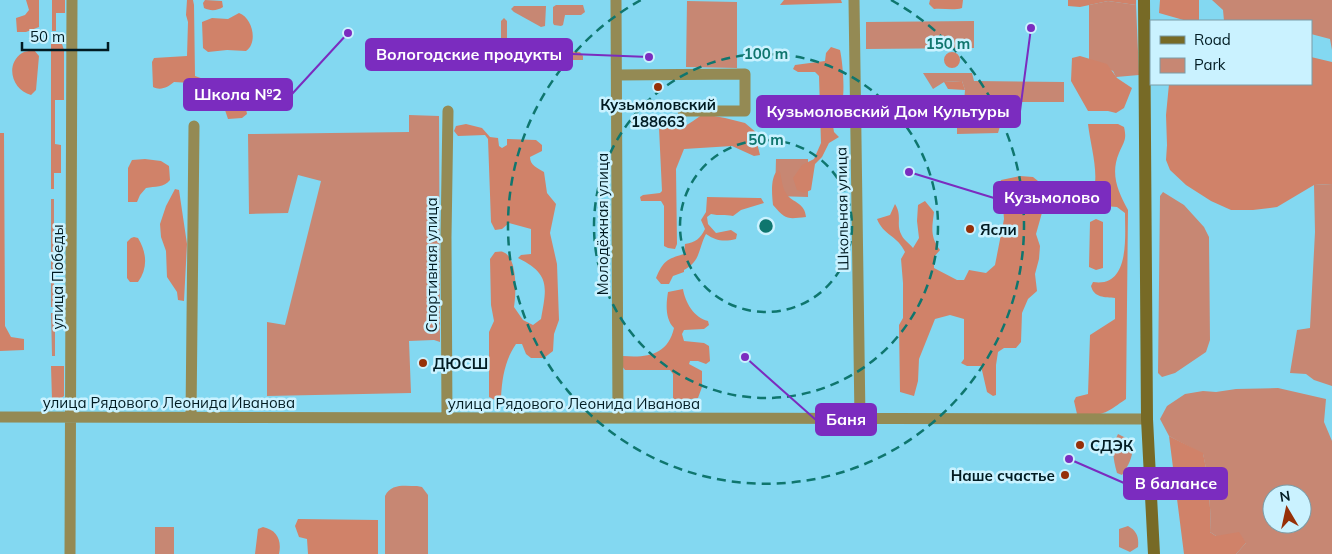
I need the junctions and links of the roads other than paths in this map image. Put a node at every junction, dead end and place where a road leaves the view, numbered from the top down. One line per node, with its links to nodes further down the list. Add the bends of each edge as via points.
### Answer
1 (72, 0): 10 (street, улица Победы)
2 (616, 0): 5 (street, Молодёжная улица)
3 (854, 0): 14 (street, Школьная улица)
4 (1144, 0): 15 (main road)
5 (617, 75): 7 (street, via 745,74 745,111); 13 (street, Молодёжная улица)
6 (448, 111): 12 (street, Спортивная улица)
7 (683, 111)
8 (194, 126): 11 (street)
9 (0, 417): 10 (street, улица Рядового Леонида Иванова)
10 (71, 417): 11 (street, улица Рядового Леонида Иванова); 16 (street, улица Победы)
11 (191, 417): 12 (street, улица Рядового Леонида Иванова)
12 (446, 418): 13 (street, улица Рядового Леонида Иванова)
13 (618, 418): 14 (street, улица Рядового Леонида Иванова)
14 (860, 418): 15 (street, улица Рядового Леонида Иванова)
15 (1147, 419): 17 (main road)
16 (70, 554)
17 (1154, 554)

